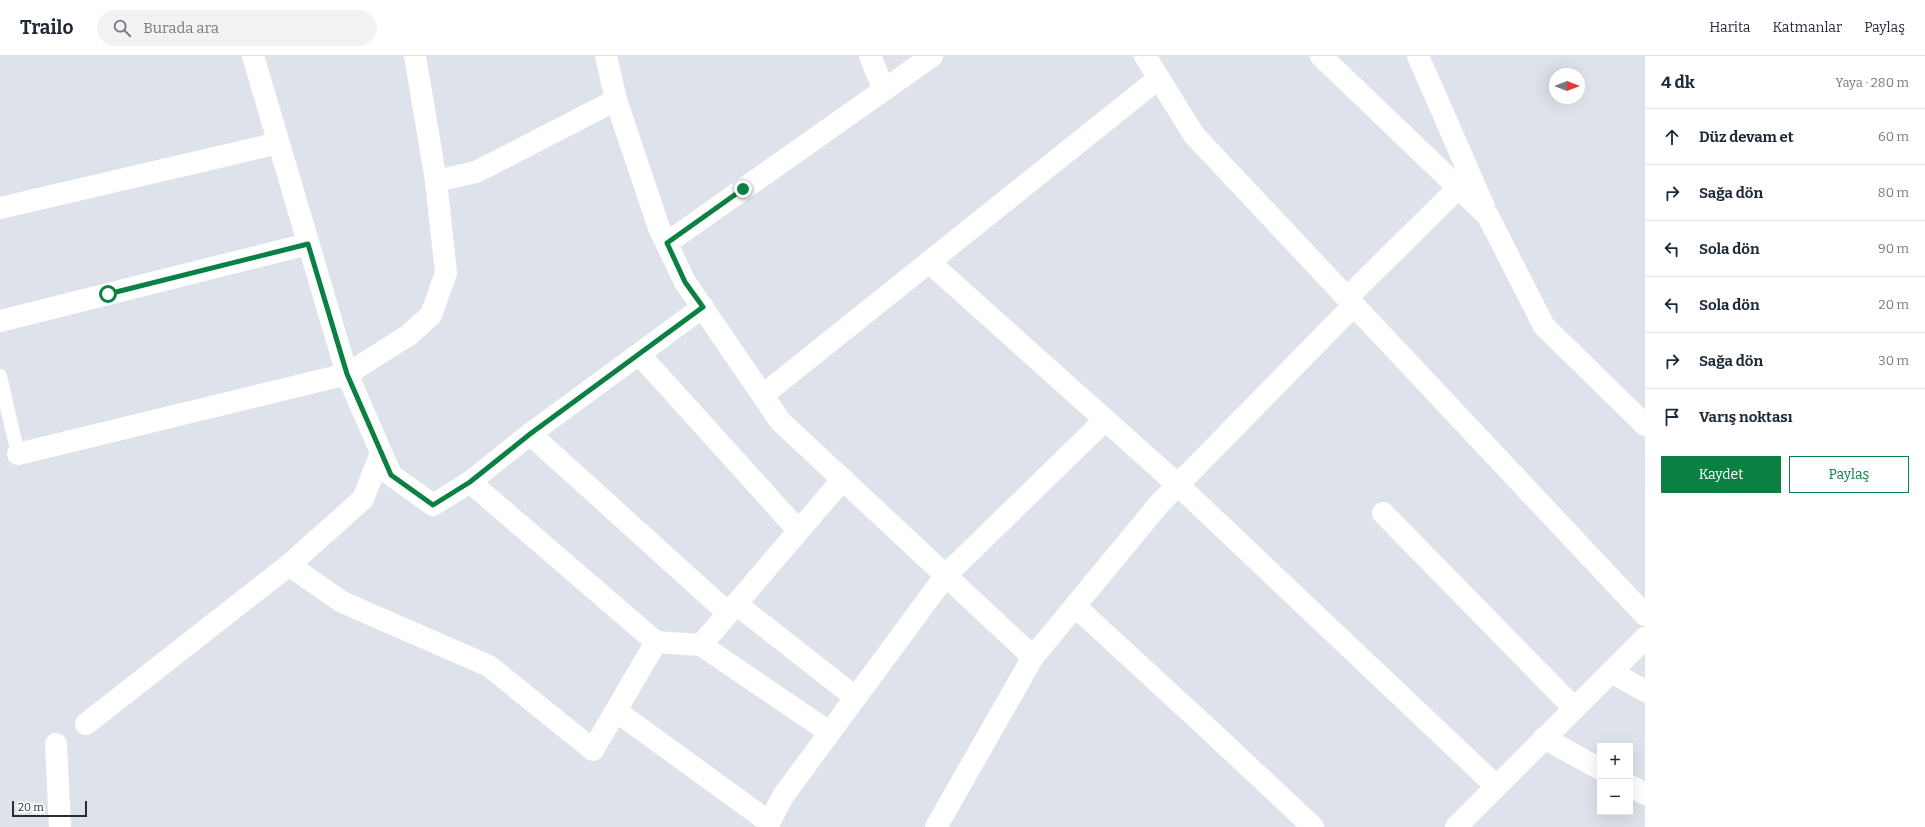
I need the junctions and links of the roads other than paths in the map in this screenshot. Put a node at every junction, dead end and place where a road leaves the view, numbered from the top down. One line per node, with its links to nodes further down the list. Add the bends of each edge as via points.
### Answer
1 (253, 56): 12 (street)
2 (414, 56): 13 (street)
3 (606, 56): 11 (street)
4 (870, 56): 10 (street)
5 (932, 56): 10 (street)
6 (1145, 56): 9 (street)
7 (1321, 56): 14 (street)
8 (1418, 56): 16 (street)
9 (1158, 78): 19 (street); 20 (street, via 1194,135)
10 (884, 90): 17 (street)
11 (616, 100): 13 (street, via 476,172); 17 (street, via 659,228)
12 (279, 143): 15 (street); 18 (street)
13 (436, 181): 24 (street, via 446,273 430,315 409,335)
14 (1458, 188): 16 (street); 20 (street)
15 (0, 208)
16 (1488, 216): 28 (street, via 1544,326)
17 (667, 243): 21 (street, via 685,282)
18 (308, 244): 22 (street); 24 (street)
19 (929, 262): 26 (street); 27 (street)
20 (1350, 302): 34 (street); 41 (street)
21 (703, 307): 23 (street); 26 (street)
22 (0, 321)
23 (639, 354): 29 (street); 36 (street)
24 (347, 374): 30 (street); 31 (street)
25 (0, 376): 31 (lane)
26 (763, 395): 32 (street, via 780,421)
27 (1105, 420): 34 (street); 38 (street)
28 (1645, 425)
29 (530, 434): 33 (street); 40 (street)
30 (381, 453): 33 (street, via 391,475 433,505); 37 (street, via 363,499)
31 (18, 454)
32 (843, 478): 36 (street); 38 (street)
33 (470, 482): 43 (street)
34 (1178, 486): 39 (street, via 1160,503); 56 (street)
35 (1383, 513): 49 (street)
36 (798, 530): 40 (street)
37 (289, 565): 50 (street, via 342,602 488,666 593,750); 51 (street)
38 (946, 574): 45 (street); 48 (street)
39 (1075, 606): 45 (street); 62 (street)
40 (732, 608): 44 (street); 48 (street)
41 (1645, 615)
42 (1645, 638): 46 (street)
43 (656, 642): 44 (street); 50 (street)
44 (701, 645): 52 (street)
45 (1034, 657): 61 (street)
46 (1611, 672): 47 (street); 49 (street)
47 (1645, 691)
48 (855, 697): 52 (street)
49 (1574, 708): 53 (street)
50 (616, 711): 59 (street)
51 (86, 724)
52 (829, 732): 59 (street, via 782,796)
53 (1544, 738): 55 (street); 56 (street)
54 (56, 744): 60 (street)
55 (1597, 767)
56 (1496, 786): 63 (street)
57 (1633, 788): 58 (street)
58 (1645, 794)
59 (768, 824)
60 (60, 827)
61 (936, 827)
62 (1313, 827)
63 (1456, 827)

